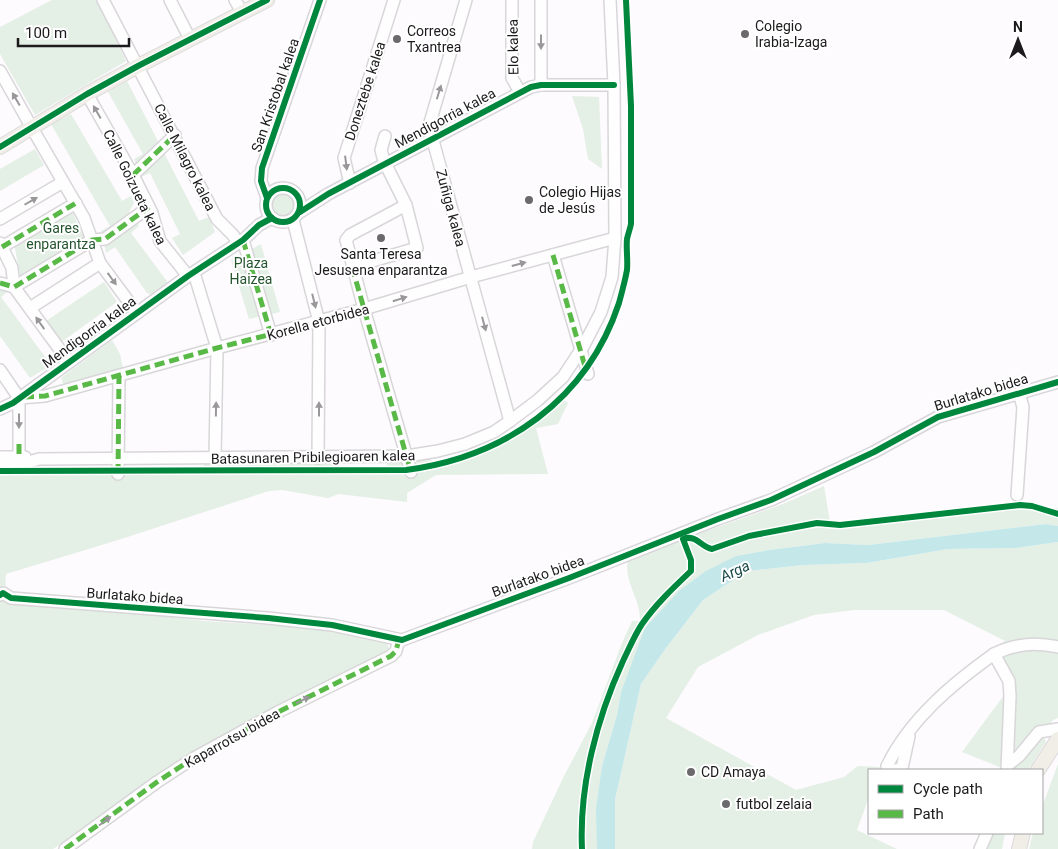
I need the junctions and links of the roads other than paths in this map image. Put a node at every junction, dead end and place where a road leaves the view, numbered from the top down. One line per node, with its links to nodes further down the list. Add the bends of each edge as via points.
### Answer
1 (103, 0): 12 (street, Calle Milagro kalea)
2 (170, 0): 11 (street)
3 (267, 0): 10 (main road)
4 (320, 0): 30 (street, San Kristobal kalea, via 265,160)
5 (394, 0): 26 (street, Doneztebe kalea, one-way to 26, via 344,158)
6 (466, 0): 21 (street, Zuñiga kalea, one-way to 6, via 428,126)
7 (512, 0): 16 (street, Elo kalea, via 512,78)
8 (541, 0): 14 (street, one-way to 14)
9 (610, 0): 15 (street, Batasunaren Pribilegioaren kalea)
10 (238, 6): 11 (main road)
11 (190, 39): 12 (main road)
12 (138, 66): 17 (main road); 19 (street, Calle Milagro kalea)
13 (0, 71): 18 (street, one-way to 13)
14 (541, 84): 15 (street, Mendigorria kalea); 16 (street, Mendigorria kalea)
15 (614, 84): 35 (street, Batasunaren Pribilegioaren kalea)
16 (520, 92): 21 (street, Mendigorria kalea)
17 (87, 94): 18 (main road); 24 (street, Calle Goizueta kalea, one-way to 17)
18 (32, 128): 22 (main road); 25 (street)
19 (175, 136): 24 (street); 37 (street, Calle Milagro kalea, via 217,219)
20 (385, 136): 23 (street, via 381,150)
21 (431, 139): 23 (street, Mendigorria kalea); 43 (street, Zuñiga kalea)
22 (0, 147)
23 (386, 164): 26 (street, Mendigorria kalea); 31 (street)
24 (133, 174): 32 (street, Calle Goizueta kalea)
25 (63, 182): 29 (street); 34 (street, one-way to 25)
26 (350, 183): 28 (street, Mendigorria kalea)
27 (296, 194): 28 (street, Mendigorria kalea, via 313,197); 30 (street, via 291,189 280,188); 33 (street, via 301,206)
28 (328, 194): 33 (street, Mendigorria kalea)
29 (76, 203): 36 (street); 38 (street)
30 (270, 203): 33 (street, via 278,221); 37 (street, Mendigorria kalea, via 259,225)
31 (406, 205): 41 (street, via 350,235 346,240); 41 (street, via 417,248)
32 (148, 207): 36 (street, via 105,239); 42 (street, Calle Goizueta kalea, via 160,240)
33 (296, 216): 49 (street, one-way to 49)
34 (0, 219)
35 (616, 238): 39 (street, Korella etorbidea); 52 (street, Batasunaren Pribilegioaren kalea, via 612,278 601,312)
36 (92, 240): 40 (street); 45 (street)
37 (240, 242): 42 (street, Mendigorria kalea); 50 (street)
38 (1, 245): 45 (street, via 12,268)
39 (553, 255): 43 (street, Korella etorbidea, one-way to 39); 52 (street)
40 (100, 263): 46 (street); 48 (street, one-way to 48)
41 (352, 267): 47 (street)
42 (191, 274): 48 (street, Mendigorria kalea); 51 (street)
43 (472, 277): 47 (street, Korella etorbidea, one-way to 43); 61 (street, Zuñiga kalea, one-way to 61)
44 (0, 283): 45 (street)
45 (14, 287): 46 (street)
46 (30, 308): 53 (street, one-way to 46)
47 (364, 310): 49 (street, Korella etorbidea); 62 (street)
48 (137, 313): 53 (street, Mendigorria kalea)
49 (319, 322): 50 (street, Korella etorbidea); 67 (street, one-way to 49)
50 (271, 335): 51 (street, Korella etorbidea)
51 (217, 348): 56 (street, Korella etorbidea); 66 (street, one-way to 51)
52 (580, 351): 55 (street); 61 (street, Batasunaren Pribilegioaren kalea, via 563,377)
53 (69, 362): 59 (street, Mendigorria kalea)
54 (0, 370): 59 (street)
55 (588, 374)
56 (119, 376): 59 (street, Korella etorbidea, via 45,396); 65 (street)
57 (1058, 382): 58 (street, Burlatako bidea)
58 (1019, 393): 72 (street, via 1023,407); 74 (street, Burlatako bidea, via 938,417 874,452 771,500)
59 (19, 398): 60 (street, Mendigorria kalea); 64 (street, one-way to 64)
60 (0, 409)
61 (510, 421): 62 (street, Batasunaren Pribilegioaren kalea, via 494,432 465,444)
62 (407, 456): 67 (street, Batasunaren Pribilegioaren kalea); 70 (street)
63 (0, 457): 64 (street, Batasunaren Pribilegioaren kalea)
64 (20, 457): 68 (street, Batasunaren Pribilegioaren kalea)
65 (118, 458): 66 (street, Batasunaren Pribilegioaren kalea); 68 (street, Batasunaren Pribilegioaren kalea); 71 (street)
66 (215, 458): 67 (street, Batasunaren Pribilegioaren kalea)
67 (318, 458)
68 (39, 460): 69 (street, Batasunaren Pribilegioaren kalea)
69 (0, 466)
70 (411, 472)
71 (118, 474)
72 (1017, 495)
73 (0, 595): 74 (street, Burlatako bidea, via 332,625)
74 (402, 640): 85 (street, Kaparrotsu bidea, one-way to 74, via 194,758 391,656)
75 (1058, 647): 76 (street, via 1043,644 1016,646)
76 (994, 654): 78 (street, via 1009,681); 79 (street, via 932,705 894,753)
77 (1058, 740): 78 (street, via 1051,735 1040,736); 80 (main road); 81 (main road)
78 (1008, 767)
79 (888, 769)
80 (1039, 769)
81 (1043, 780)
82 (987, 834): 86 (street)
83 (1014, 834): 87 (main road)
84 (1023, 834): 88 (main road)
85 (65, 849)
86 (980, 849)
87 (1011, 849)
88 (1019, 849)

